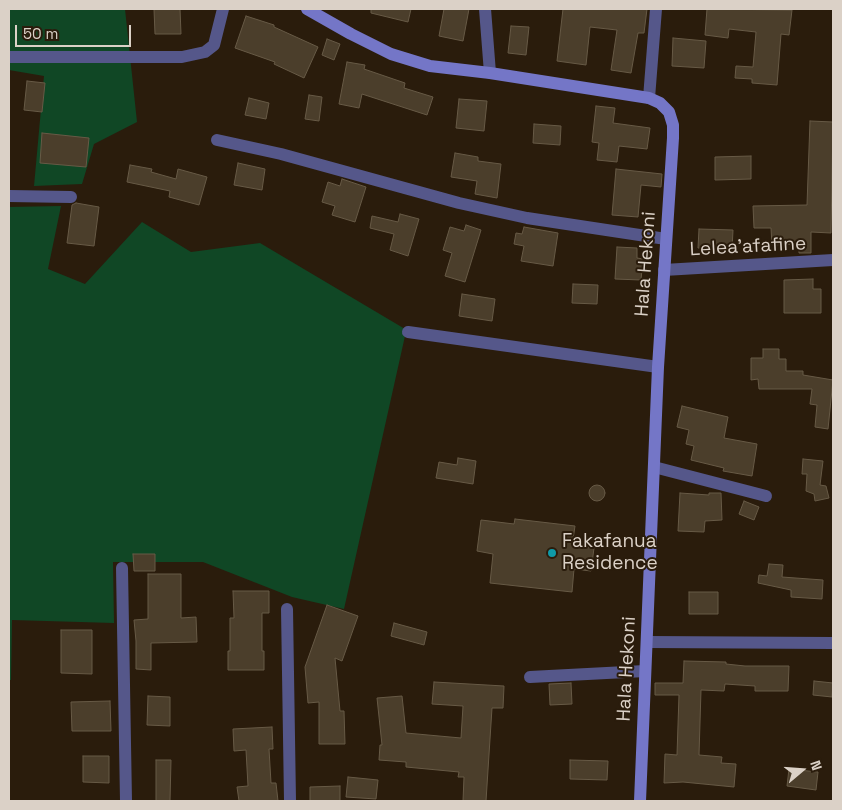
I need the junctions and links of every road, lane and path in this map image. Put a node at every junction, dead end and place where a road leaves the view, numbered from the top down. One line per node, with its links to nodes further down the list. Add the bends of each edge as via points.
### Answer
1 (222, 9): 5 (street, via 214,45 206,52 182,57)
2 (308, 9): 6 (street, Hala Hekoni, via 391,54 430,66)
3 (485, 9): 6 (street)
4 (656, 9): 7 (street)
5 (9, 57)
6 (490, 73): 7 (street, Hala Hekoni)
7 (649, 98): 11 (street, Hala Hekoni, via 669,112 673,125)
8 (217, 140): 11 (street, via 527,218)
9 (9, 196): 10 (street)
10 (71, 197)
11 (666, 239): 13 (street, Hala Hekoni)
12 (833, 260): 13 (street, Lelea’afafine)
13 (664, 270): 15 (street, Hala Hekoni)
14 (408, 332): 15 (street)
15 (658, 368): 16 (street, Hala Hekoni)
16 (654, 467): 17 (street); 20 (street, Hala Hekoni)
17 (766, 496)
18 (122, 568): 24 (street)
19 (287, 609): 25 (street)
20 (647, 642): 21 (street); 22 (street, Hala Hekoni)
21 (833, 643)
22 (645, 671): 23 (street); 26 (street, Hala Hekoni)
23 (530, 676)
24 (126, 801)
25 (290, 801)
26 (640, 801)

